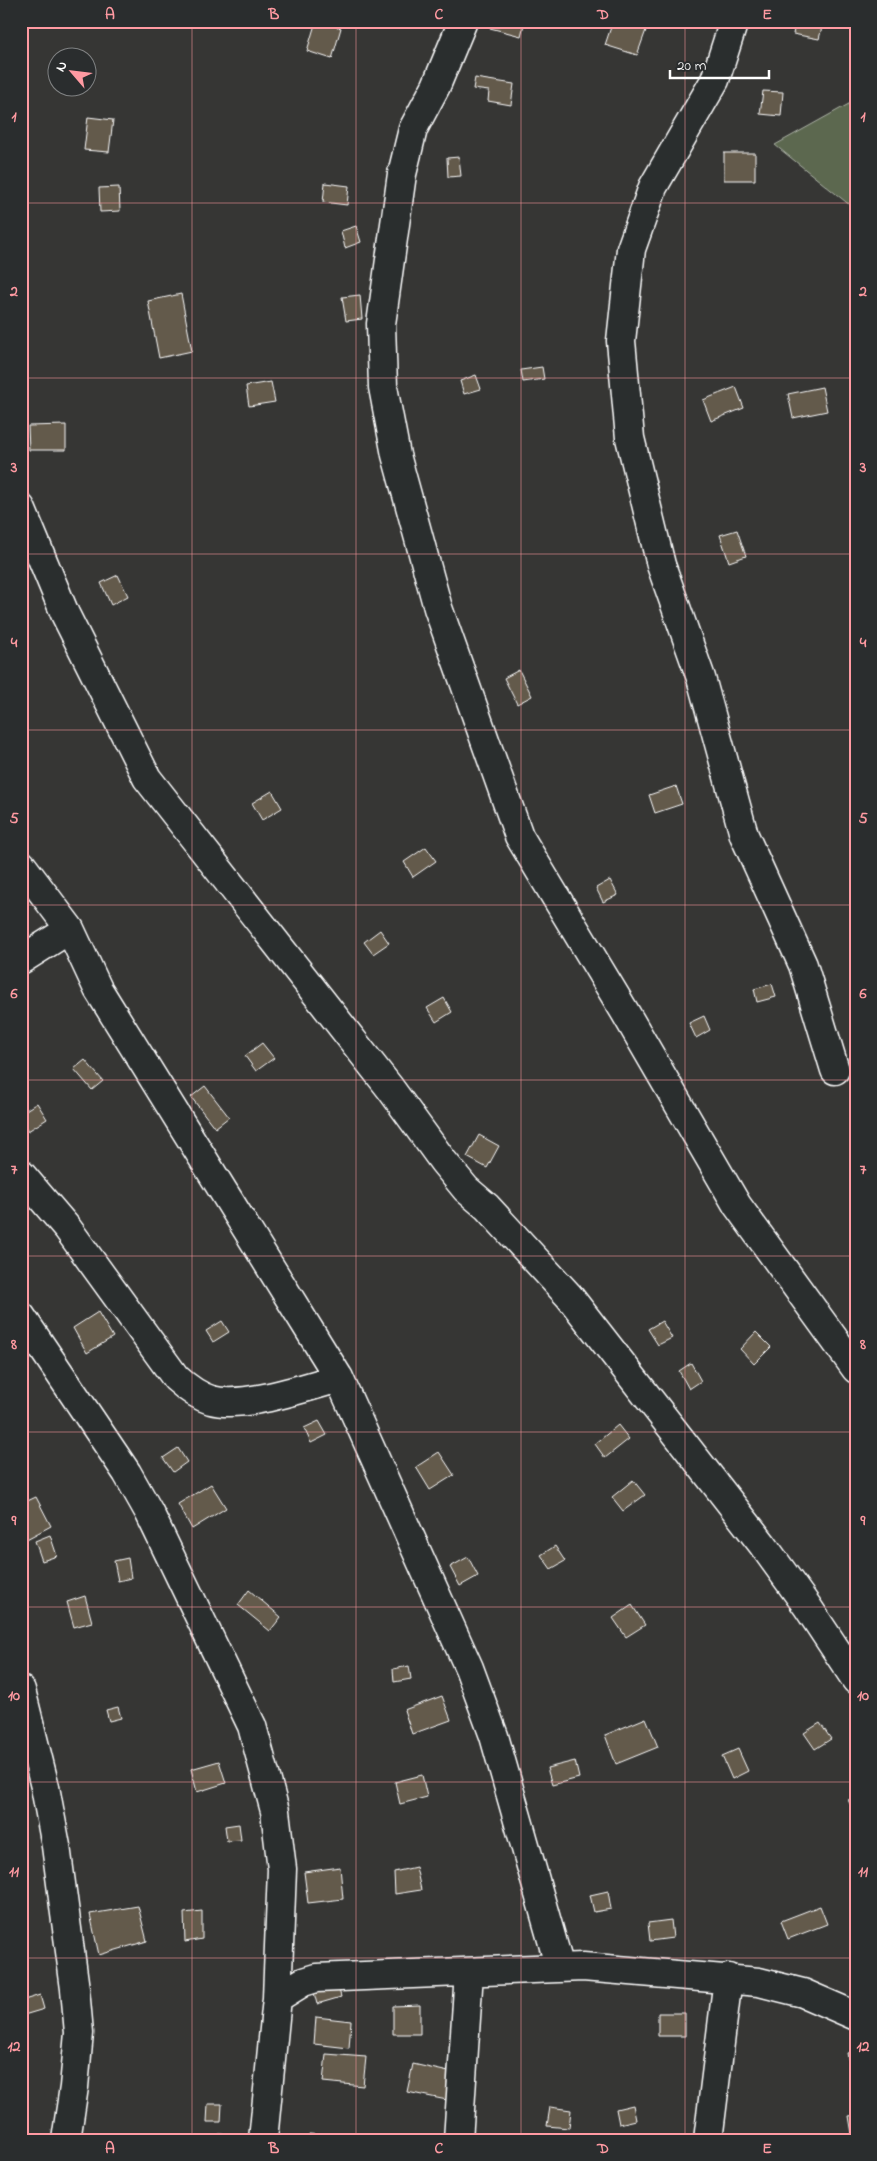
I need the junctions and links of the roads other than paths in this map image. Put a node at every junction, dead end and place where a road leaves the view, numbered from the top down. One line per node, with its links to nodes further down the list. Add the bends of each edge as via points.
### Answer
1 (463, 21): 10 (street, via 436,86 413,129 402,174 381,324 383,387 396,455 438,608 519,836 626,1012 737,1205)
2 (734, 21): 7 (street, via 716,80 653,187 631,249 621,341 630,428 661,565 701,678 744,834 803,965)
3 (21, 508): 12 (street, via 65,614 146,778 390,1088 443,1161 568,1296 763,1545)
4 (21, 864): 5 (street)
5 (70, 929): 6 (street); 11 (street, via 98,989)
6 (21, 960)
7 (835, 1070)
8 (21, 1174): 11 (street, via 68,1229 176,1378 186,1387 212,1400 264,1399)
9 (21, 1316): 17 (street, via 150,1512 252,1726 275,1811 282,1869)
10 (856, 1369)
11 (339, 1378): 14 (street, via 465,1660 491,1728)
12 (856, 1680)
13 (21, 1690): 19 (street, via 55,1838 76,1999 79,2033)
14 (560, 1968): 15 (street); 16 (street)
15 (469, 1972): 17 (street, via 316,1978); 21 (street)
16 (728, 1978): 18 (street, via 803,1993); 22 (street)
17 (277, 1998): 20 (street)
18 (856, 2016)
19 (66, 2140)
20 (263, 2140)
21 (458, 2140)
22 (708, 2140)

